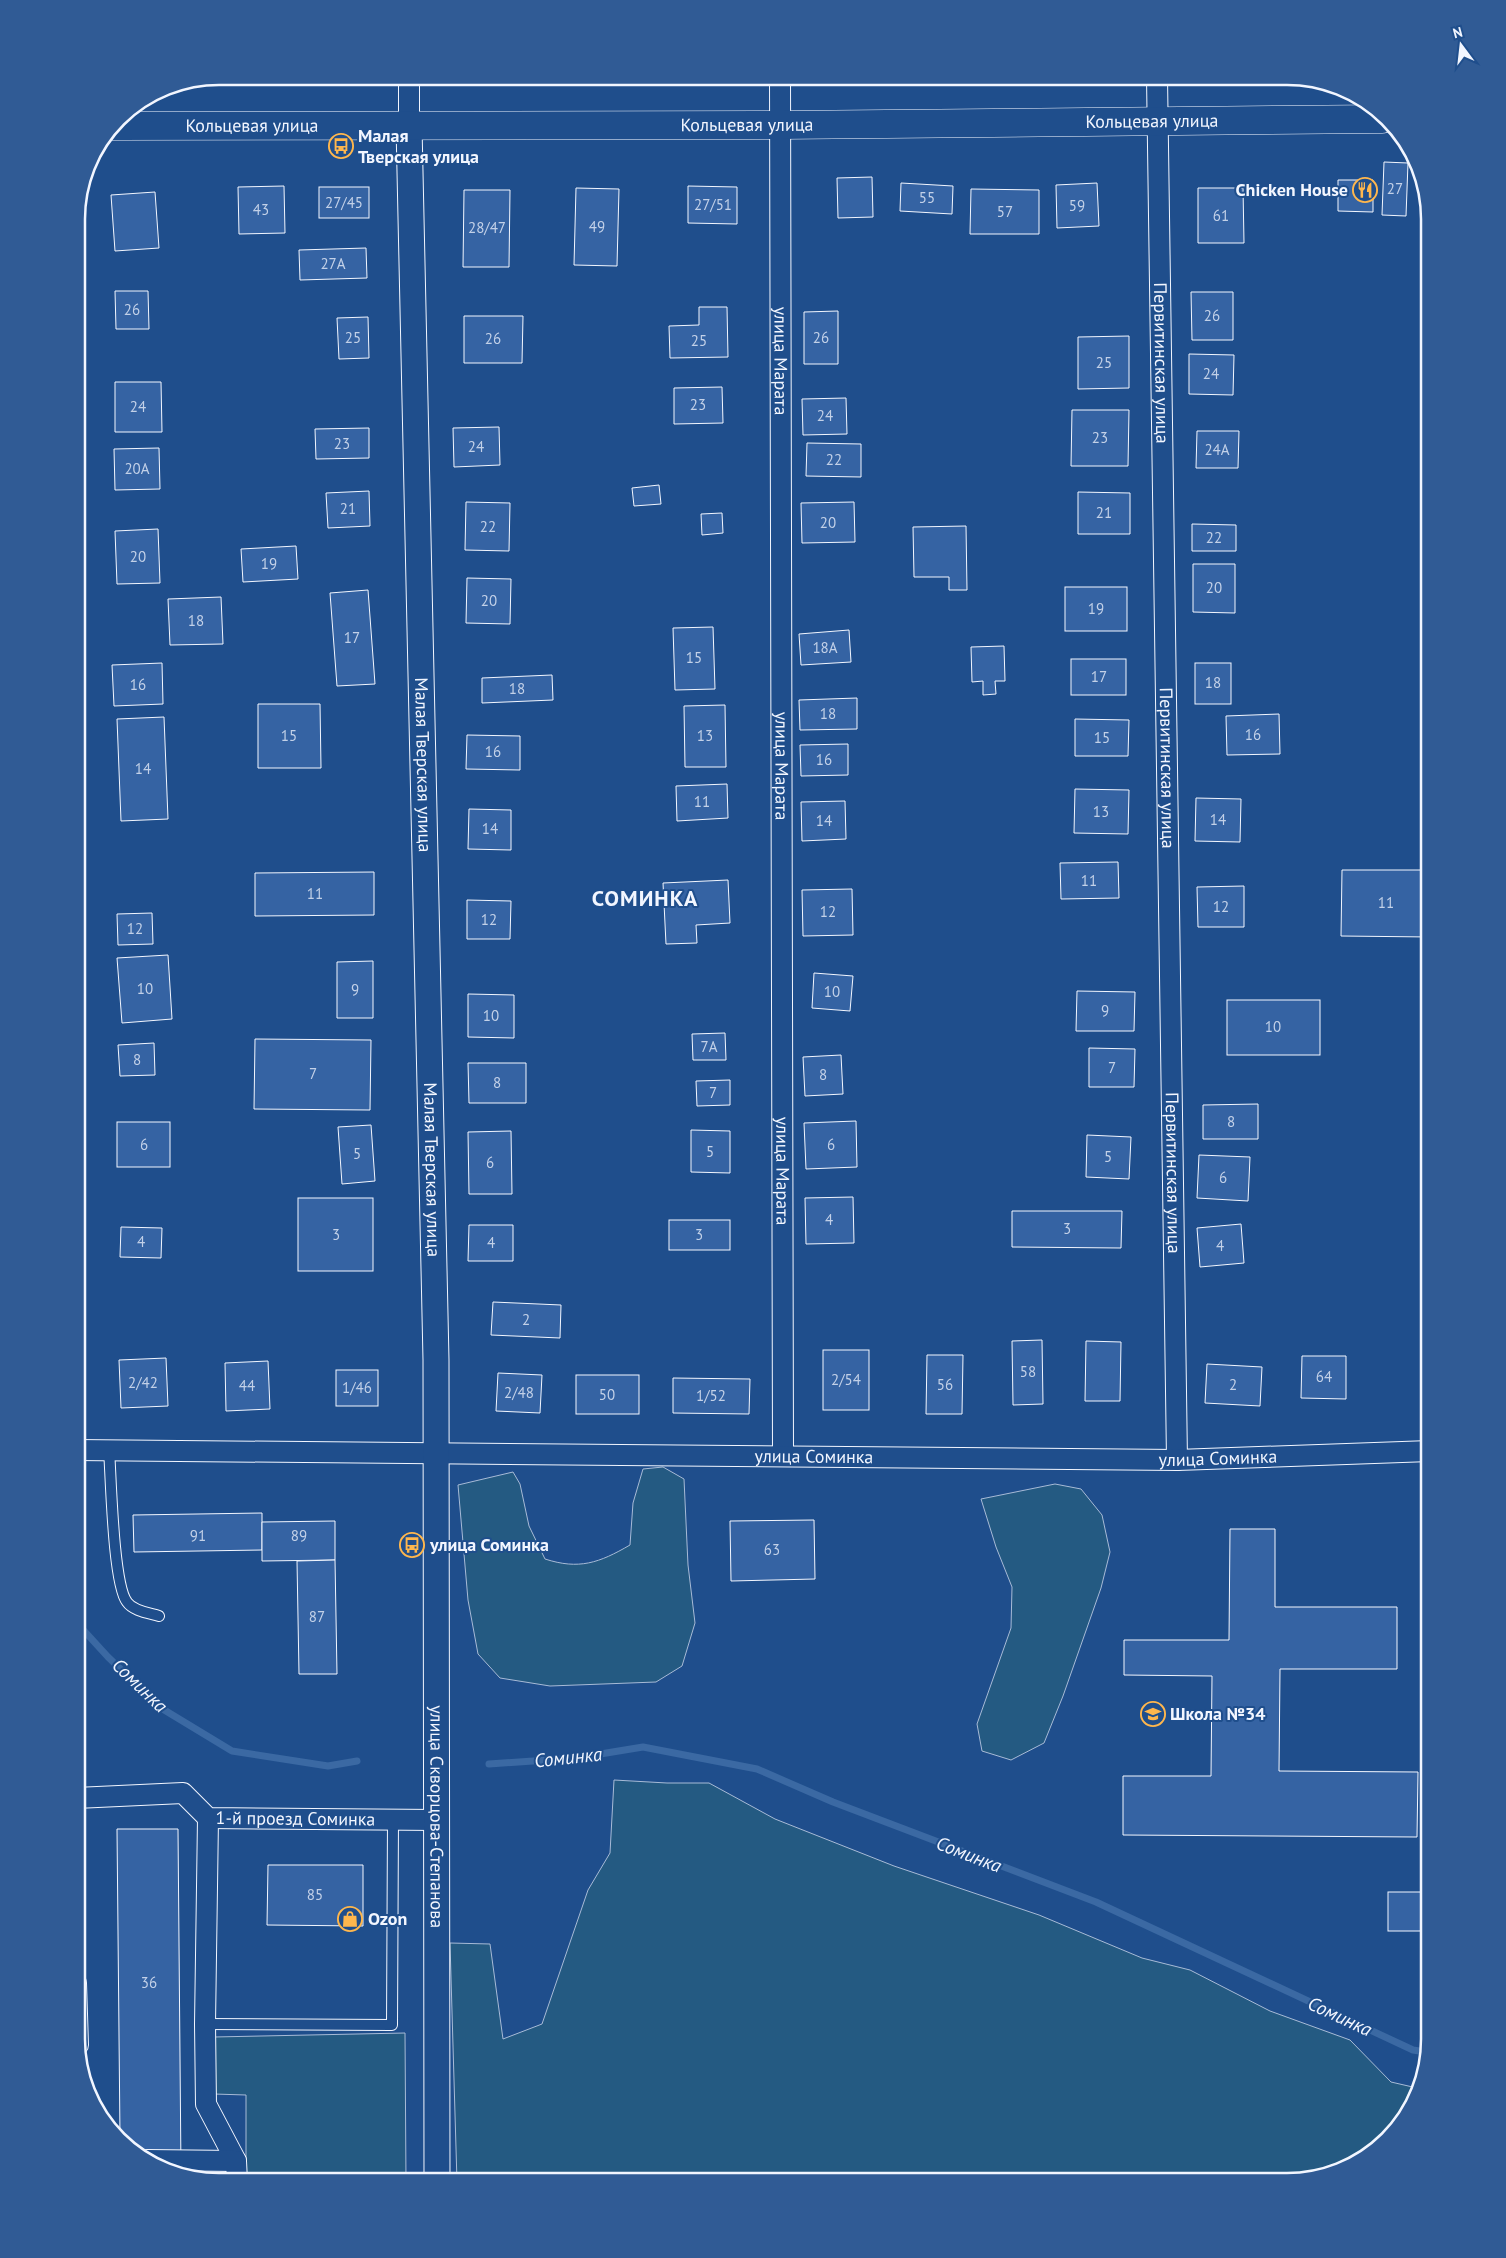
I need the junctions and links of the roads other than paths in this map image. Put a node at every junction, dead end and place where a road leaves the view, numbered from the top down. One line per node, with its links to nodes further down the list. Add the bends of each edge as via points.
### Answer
1 (408, 85): 8 (street, Малая Тверская улица)
2 (780, 85): 6 (street, улица Марата)
3 (1157, 85): 5 (street, Первитинская улица)
4 (1376, 119): 5 (main road, Кольцевая улица)
5 (1157, 121): 6 (main road, Кольцевая улица); 14 (street, Первитинская улица)
6 (781, 125): 8 (main road, Кольцевая улица); 13 (street, улица Марата)
7 (123, 126): 8 (main road, Кольцевая улица)
8 (409, 126): 12 (street, Малая Тверская улица, via 436,1360)
9 (109, 1449): 10 (street, улица Соминка); 12 (street, улица Соминка); 15 (lane, via 118,1573 126,1602)
10 (85, 1450)
11 (1421, 1451): 14 (street, улица Соминка)
12 (435, 1453): 13 (street, улица Соминка); 19 (street, улица Скворцова-Степанова)
13 (783, 1456): 14 (street, улица Соминка)
14 (1177, 1460)
15 (158, 1616)
16 (85, 1798): 17 (street, 1-й проезд Соминка, via 183,1793)
17 (208, 1818): 18 (street, 1-й проезд Соминка); 20 (street)
18 (393, 1819): 19 (street, 1-й проезд Соминка); 20 (lane, via 392,2025)
19 (436, 1820): 24 (street, улица Скворцова-Степанова)
20 (204, 2024): 22 (street, via 206,2104)
21 (163, 2160): 22 (street)
22 (236, 2161): 23 (street)
23 (237, 2173)
24 (437, 2173)

